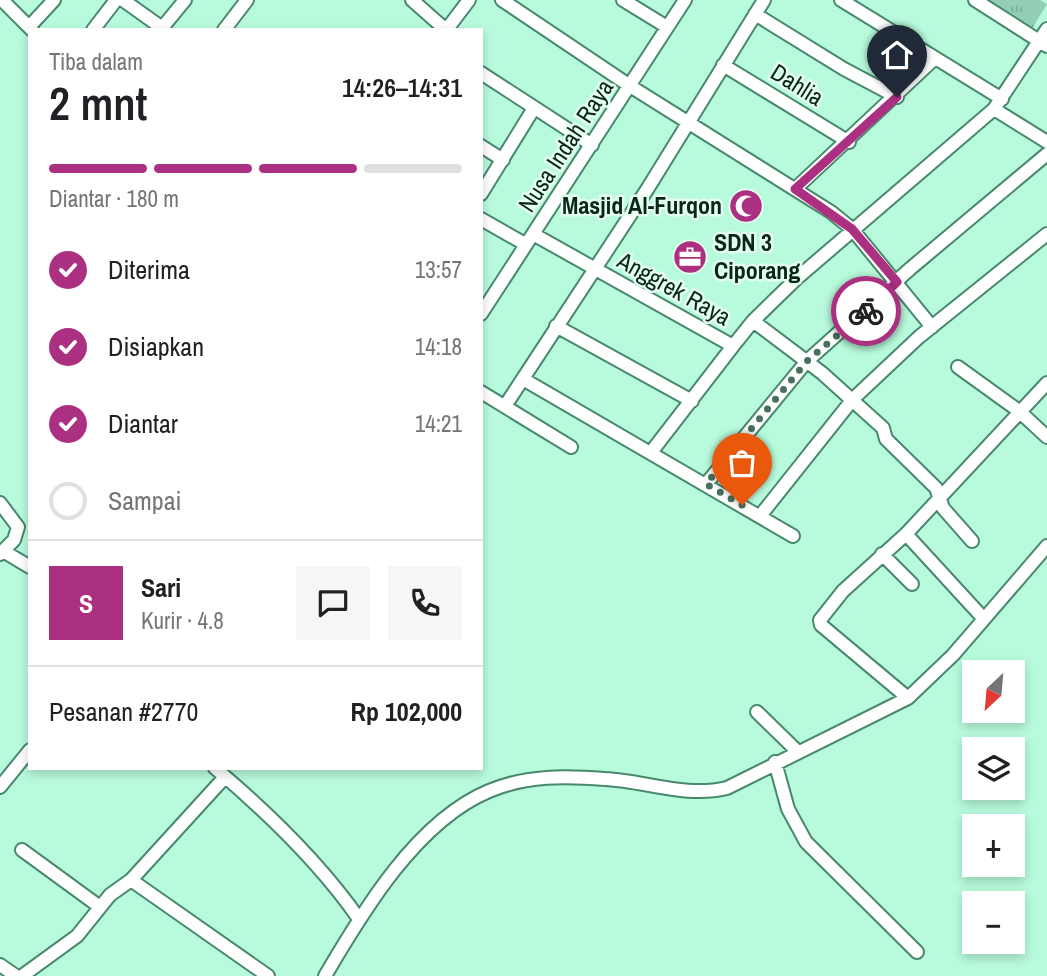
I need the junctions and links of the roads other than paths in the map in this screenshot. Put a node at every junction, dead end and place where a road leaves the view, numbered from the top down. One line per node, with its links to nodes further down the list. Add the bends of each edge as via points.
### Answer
1 (2, 0): 18 (street)
2 (54, 0): 18 (street)
3 (116, 0): 19 (street)
4 (123, 0): 20 (street)
5 (185, 0): 21 (street)
6 (247, 0): 16 (street)
7 (412, 0): 22 (street)
8 (469, 0): 23 (street)
9 (502, 0): 29 (street)
10 (623, 0): 17 (street)
11 (685, 0): 17 (street, Nusa Indah Raya)
12 (764, 0): 15 (street)
13 (841, 0): 26 (street)
14 (975, 0): 25 (street)
15 (755, 14): 27 (street); 30 (street, Dahlia)
16 (231, 27)
17 (667, 27): 29 (street, Nusa Indah Raya)
18 (30, 28)
19 (95, 28)
20 (162, 28)
21 (164, 28)
22 (445, 28)
23 (447, 28)
24 (1047, 29): 25 (street, Anggrek Raya)
25 (1043, 44): 31 (street, Anggrek Raya)
26 (935, 58): 30 (street); 31 (street)
27 (723, 65): 33 (street); 34 (street, Dahlia)
28 (483, 75): 32 (street)
29 (630, 86): 33 (street); 36 (street, Nusa Indah Raya)
30 (897, 97): 34 (street)
31 (998, 104): 35 (street); 43 (street, Anggrek Raya)
32 (534, 108): 36 (street); 39 (street)
33 (688, 121): 40 (street); 46 (street)
34 (849, 142): 40 (street)
35 (1047, 142)
36 (592, 145): 45 (street, Nusa Indah Raya)
37 (483, 147): 39 (street)
38 (1047, 154): 47 (street)
39 (503, 160): 41 (street)
40 (795, 189): 43 (street)
41 (483, 191)
42 (483, 220): 45 (street, Anggrek Raya)
43 (852, 229): 47 (street); 49 (street, Anggrek Raya)
44 (1047, 234): 51 (street)
45 (529, 239): 46 (street, Anggrek Raya); 48 (street, Nusa Indah Raya)
46 (593, 268): 50 (street); 52 (street, Anggrek Raya)
47 (897, 282): 51 (street); 53 (street)
48 (483, 311)
49 (752, 321): 52 (street, Anggrek Raya); 53 (street)
50 (556, 326): 55 (street); 59 (street)
51 (932, 327): 58 (street)
52 (733, 346): 59 (street)
53 (807, 361): 58 (street); 65 (street)
54 (958, 367): 61 (street)
55 (523, 379): 60 (street); 64 (street)
56 (1047, 383): 61 (street)
57 (483, 393): 60 (street)
58 (853, 399): 66 (street, via 936,488); 68 (street)
59 (692, 401): 64 (street)
60 (505, 406): 63 (street)
61 (1019, 411): 62 (street); 66 (street)
62 (1047, 437)
63 (571, 447)
64 (652, 452): 65 (street)
65 (706, 484): 68 (street)
66 (939, 500): 69 (street); 71 (street)
67 (0, 503): 73 (street, via 18,527 14,540)
68 (760, 516): 70 (street)
69 (906, 534): 74 (street); 77 (street)
70 (793, 536)
71 (972, 541)
72 (1047, 546): 77 (street)
73 (1, 552): 75 (street)
74 (882, 554): 76 (street); 78 (street, via 832,603 820,623)
75 (28, 566)
76 (912, 584)
77 (984, 619): 78 (street)
78 (908, 698): 81 (street)
79 (757, 712): 81 (street)
80 (28, 752): 85 (street)
81 (798, 752): 82 (street)
82 (775, 762): 89 (street, via 727,788 707,793 561,776 491,790 466,803 431,832); 90 (street, via 788,810 806,842)
83 (217, 770): 84 (street)
84 (225, 777): 87 (street); 89 (street, via 341,893)
85 (0, 787)
86 (22, 850): 88 (street)
87 (131, 880): 88 (street); 93 (street)
88 (100, 906): 92 (street, via 77,936)
89 (359, 919): 94 (street)
90 (917, 952)
91 (0, 965): 92 (street)
92 (19, 976)
93 (268, 976)
94 (325, 976)

